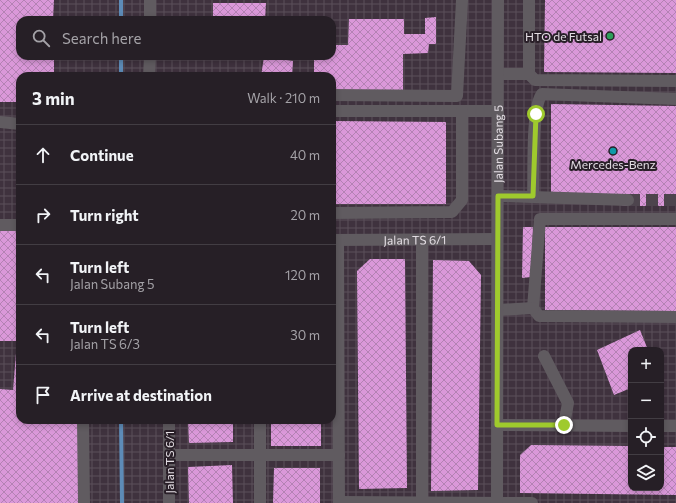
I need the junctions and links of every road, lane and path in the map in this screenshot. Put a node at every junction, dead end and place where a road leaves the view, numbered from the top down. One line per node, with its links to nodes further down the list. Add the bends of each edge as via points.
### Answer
1 (150, 0): 5 (street)
2 (462, 0): 11 (street, via 457,96)
3 (498, 0): 8 (street, Jalan Subang 5)
4 (529, 0): 9 (street)
5 (150, 16)
6 (150, 60): 7 (street)
7 (149, 72)
8 (498, 74): 9 (street); 15 (street, Jalan Subang 5)
9 (529, 74): 10 (street, via 535,80)
10 (676, 81)
11 (336, 95)
12 (676, 99): 19 (street, via 542,94 536,114)
13 (336, 111): 14 (street)
14 (462, 111): 15 (street); 21 (street, via 462,200 452,212)
15 (498, 111): 18 (street, Jalan Subang 5)
16 (0, 122): 17 (street)
17 (16, 124)
18 (498, 196): 19 (street); 25 (street, Jalan Subang 5)
19 (533, 196): 20 (street)
20 (628, 200)
21 (336, 213)
22 (676, 219): 29 (street, via 540,219)
23 (0, 225): 24 (street)
24 (16, 225)
25 (498, 239): 27 (street, Jalan TS 6/1); 30 (street, Jalan Subang 5)
26 (336, 240): 27 (street, Jalan TS 6/1)
27 (422, 240): 48 (street)
28 (336, 294): 43 (street)
29 (533, 308): 30 (street); 31 (street, via 539,316)
30 (498, 310): 36 (street, Jalan Subang 5)
31 (676, 317)
32 (544, 356): 37 (street, via 568,404)
33 (83, 424): 45 (street)
34 (169, 424): 41 (street, Jalan TS 6/1)
35 (260, 424): 42 (street)
36 (497, 425): 37 (street); 49 (street, Jalan Subang 5)
37 (564, 425): 38 (street)
38 (628, 426)
39 (664, 426): 40 (street)
40 (676, 426)
41 (169, 455): 42 (street); 46 (street, Jalan TS 6/1)
42 (260, 455): 43 (street); 47 (street)
43 (339, 455): 44 (street)
44 (339, 502): 48 (street)
45 (84, 503)
46 (169, 503)
47 (260, 503)
48 (422, 503): 49 (street)
49 (497, 503): 50 (street)
50 (532, 503)

